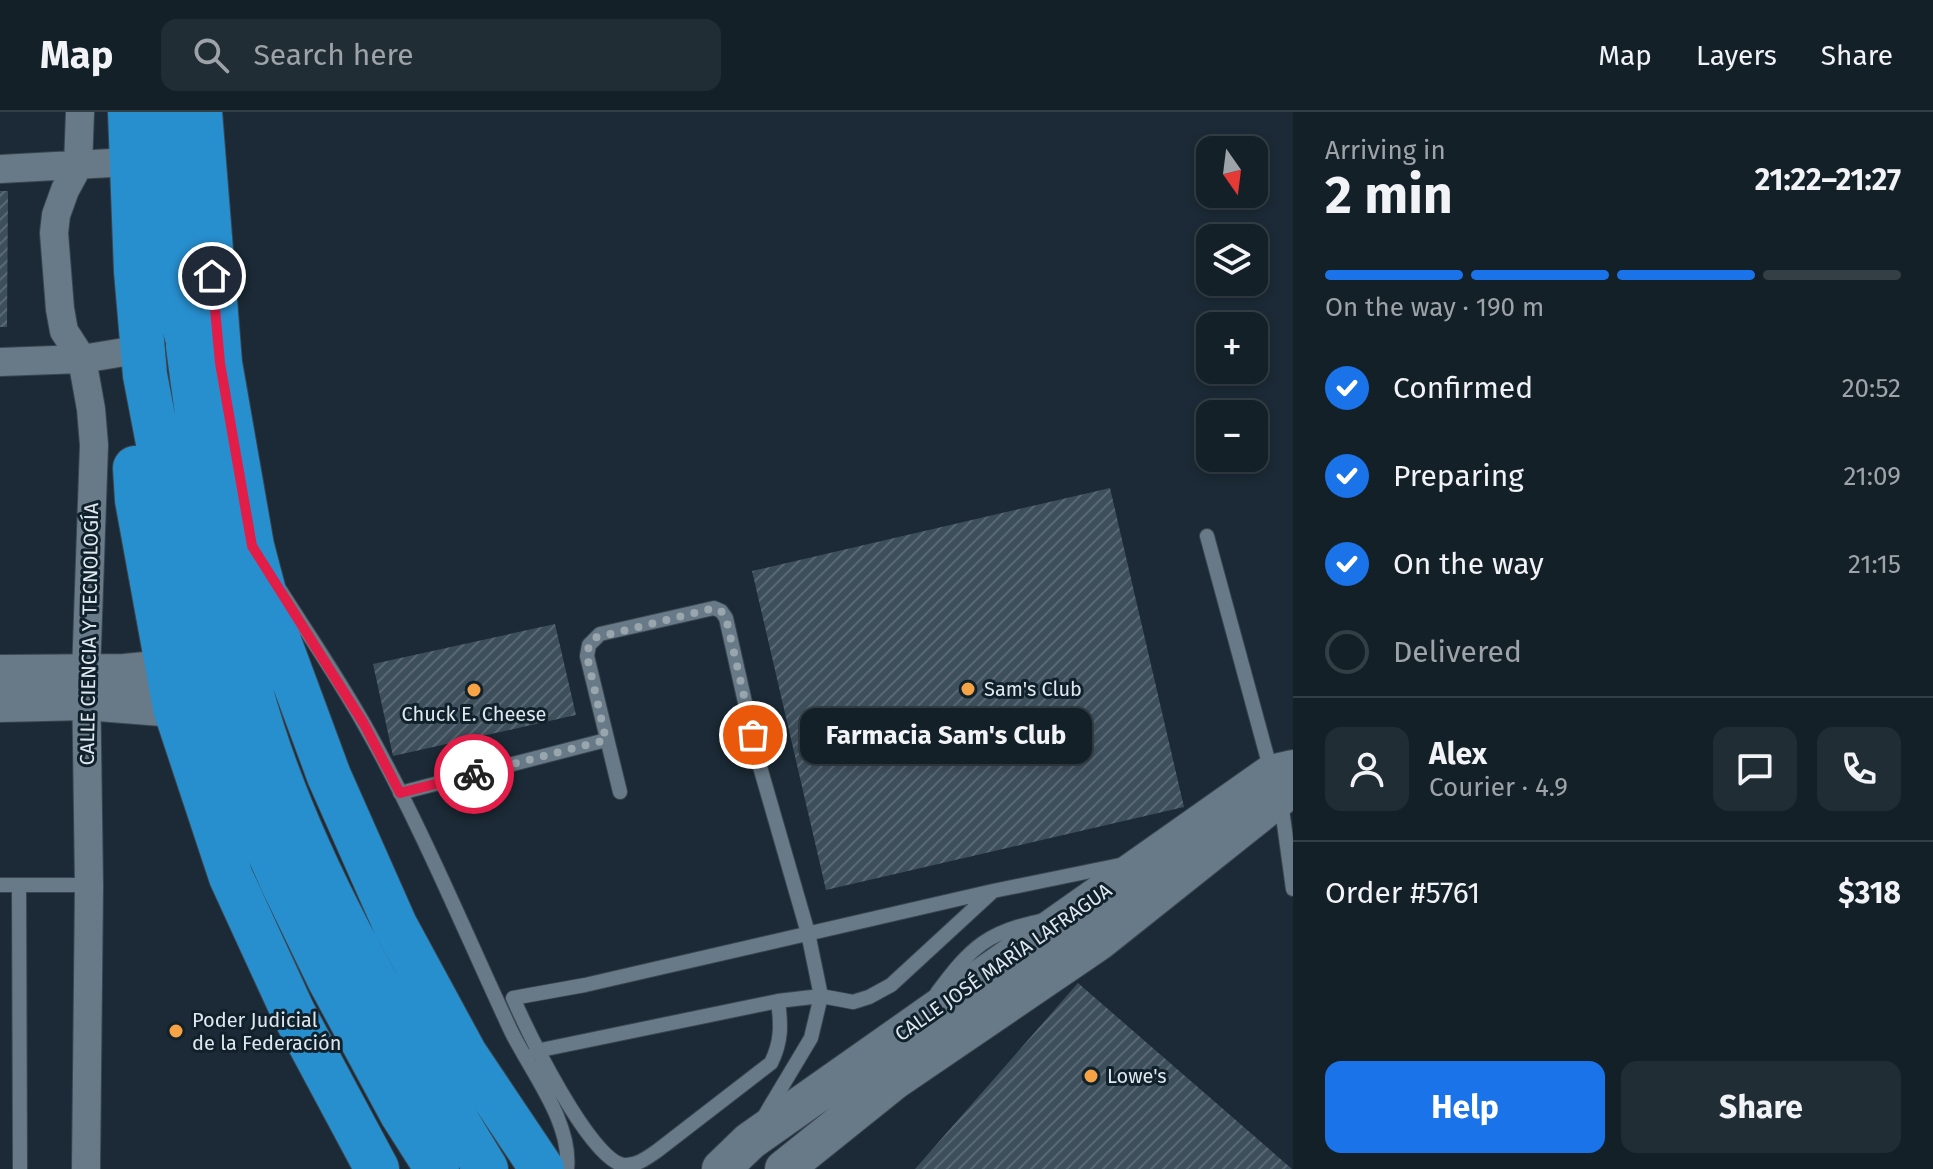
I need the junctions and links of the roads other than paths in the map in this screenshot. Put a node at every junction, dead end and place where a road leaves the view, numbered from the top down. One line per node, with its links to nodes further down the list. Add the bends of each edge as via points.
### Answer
1 (80, 112): 7 (street, CALLE CIENCIA Y TECNOLOGÍA)
2 (130, 112): 6 (highway)
3 (167, 112): 9 (highway, via 169,233)
4 (185, 112): 9 (highway)
5 (200, 112): 14 (highway, via 220,363)
6 (130, 162): 7 (street); 12 (highway)
7 (78, 166): 8 (street); 10 (street, CALLE CIENCIA Y TECNOLOGÍA, via 56,215 54,233 64,331)
8 (0, 169)
9 (186, 334): 15 (highway, via 206,479)
10 (82, 359): 11 (street); 12 (street); 17 (street, CALLE CIENCIA Y TECNOLOGÍA, via 94,445)
11 (0, 362)
12 (144, 362): 15 (highway)
13 (1207, 536): 20 (lane)
14 (252, 546): 22 (lane, via 364,724); 43 (highway, via 272,622 329,776 395,925 465,1054)
15 (194, 662): 17 (main road); 40 (highway, via 231,877 293,1012); 41 (highway, via 261,838 329,979); 42 (highway, via 251,693 321,872 371,972)
16 (0, 674): 17 (main road)
17 (86, 688): 18 (main road); 25 (street, CALLE CIENCIA Y TECNOLOGÍA)
18 (0, 703)
19 (606, 740): 21 (lane); 22 (lane); 29 (lane, via 587,656 594,638 714,608 721,611)
20 (1284, 781): 23 (main road, CALLE JOSÉ MARÍA LAFRAGUA); 27 (lane); 35 (main road, CALLE JOSÉ MARÍA LAFRAGUA, via 1099,941)
21 (620, 792)
22 (400, 793): 31 (lane)
23 (1151, 859): 28 (lane); 36 (main road, CALLE JOSÉ MARÍA LAFRAGUA)
24 (0, 885): 26 (lane)
25 (89, 885): 26 (lane); 39 (street, CALLE CIENCIA Y TECNOLOGÍA)
26 (19, 886): 38 (lane)
27 (1293, 889)
28 (993, 891): 29 (lane); 30 (lane, via 891,985 853,1002)
29 (808, 933): 30 (lane); 32 (lane)
30 (821, 996): 33 (lane); 37 (lane, via 811,1038)
31 (496, 998): 32 (lane); 44 (lane, via 563,1129)
32 (513, 998): 34 (lane)
33 (778, 1001): 34 (lane); 34 (lane, via 780,1046 771,1063 642,1162 623,1165 604,1156)
34 (536, 1051)
35 (895, 1080): 36 (main road, via 847,1099); 46 (main road, CALLE JOSÉ MARÍA LAFRAGUA)
36 (805, 1101): 37 (main road, CALLE JOSÉ MARÍA LAFRAGUA)
37 (750, 1141): 45 (main road, CALLE JOSÉ MARÍA LAFRAGUA)
38 (20, 1169)
39 (86, 1169)
40 (377, 1169)
41 (437, 1169)
42 (486, 1169)
43 (542, 1169)
44 (567, 1169)
45 (721, 1169)
46 (784, 1169)

